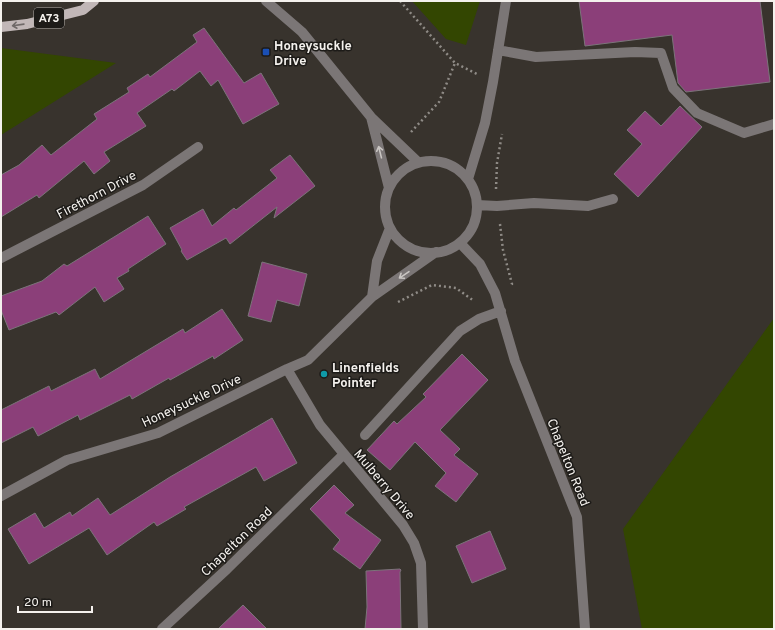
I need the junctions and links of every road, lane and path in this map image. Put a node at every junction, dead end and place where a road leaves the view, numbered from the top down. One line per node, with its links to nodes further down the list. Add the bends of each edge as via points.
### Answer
1 (94, 1): 5 (main road, A73, one-way to 5, via 83,10 27,24)
2 (266, 1): 9 (street, via 302,32)
3 (400, 1): 7 (path)
4 (506, 1): 6 (street)
5 (1, 27)
6 (498, 50): 8 (street); 10 (street, via 536,57 661,53 673,88 697,113 744,133)
7 (455, 63): 8 (path); 12 (path, via 439,102)
8 (493, 82): 15 (street, via 485,123)
9 (371, 117): 12 (street); 16 (street, one-way to 9)
10 (774, 124)
11 (502, 132): 19 (path, via 497,163)
12 (399, 144): 14 (street)
13 (198, 147): 23 (street, Firethorn Drive, via 143,185)
14 (418, 162): 15 (street, via 432,160 445,163 458,169); 16 (street, via 406,168)
15 (468, 179): 18 (street, via 475,191)
16 (389, 188): 20 (street, via 385,201)
17 (614, 199): 19 (street, via 588,206 534,203)
18 (477, 206): 19 (street); 21 (street, via 475,219)
19 (497, 206): 24 (path, via 503,250 512,284)
20 (390, 228): 22 (street, via 398,239 409,247 422,252); 25 (street, via 377,261)
21 (460, 243): 22 (street); 24 (street, Chapelton Road, via 480,264)
22 (436, 252): 25 (street, Honeysuckle Drive, one-way to 25)
23 (1, 258)
24 (495, 293): 25 (path, via 474,301 456,288 432,285 399,302); 26 (street, Chapelton Road)
25 (372, 297): 27 (street, Honeysuckle Drive, via 308,360)
26 (501, 311): 28 (street, via 479,319 460,331); 33 (street, Chapelton Road, via 514,361 577,517)
27 (287, 369): 29 (street, Mulberry Drive, via 320,425); 30 (street, Honeysuckle Drive, via 158,433 67,460)
28 (365, 435)
29 (344, 454): 31 (street, Chapelton Road); 32 (street, Mulberry Drive, via 403,525 414,543 421,563)
30 (1, 496)
31 (162, 629)
32 (423, 629)
33 (585, 629)

